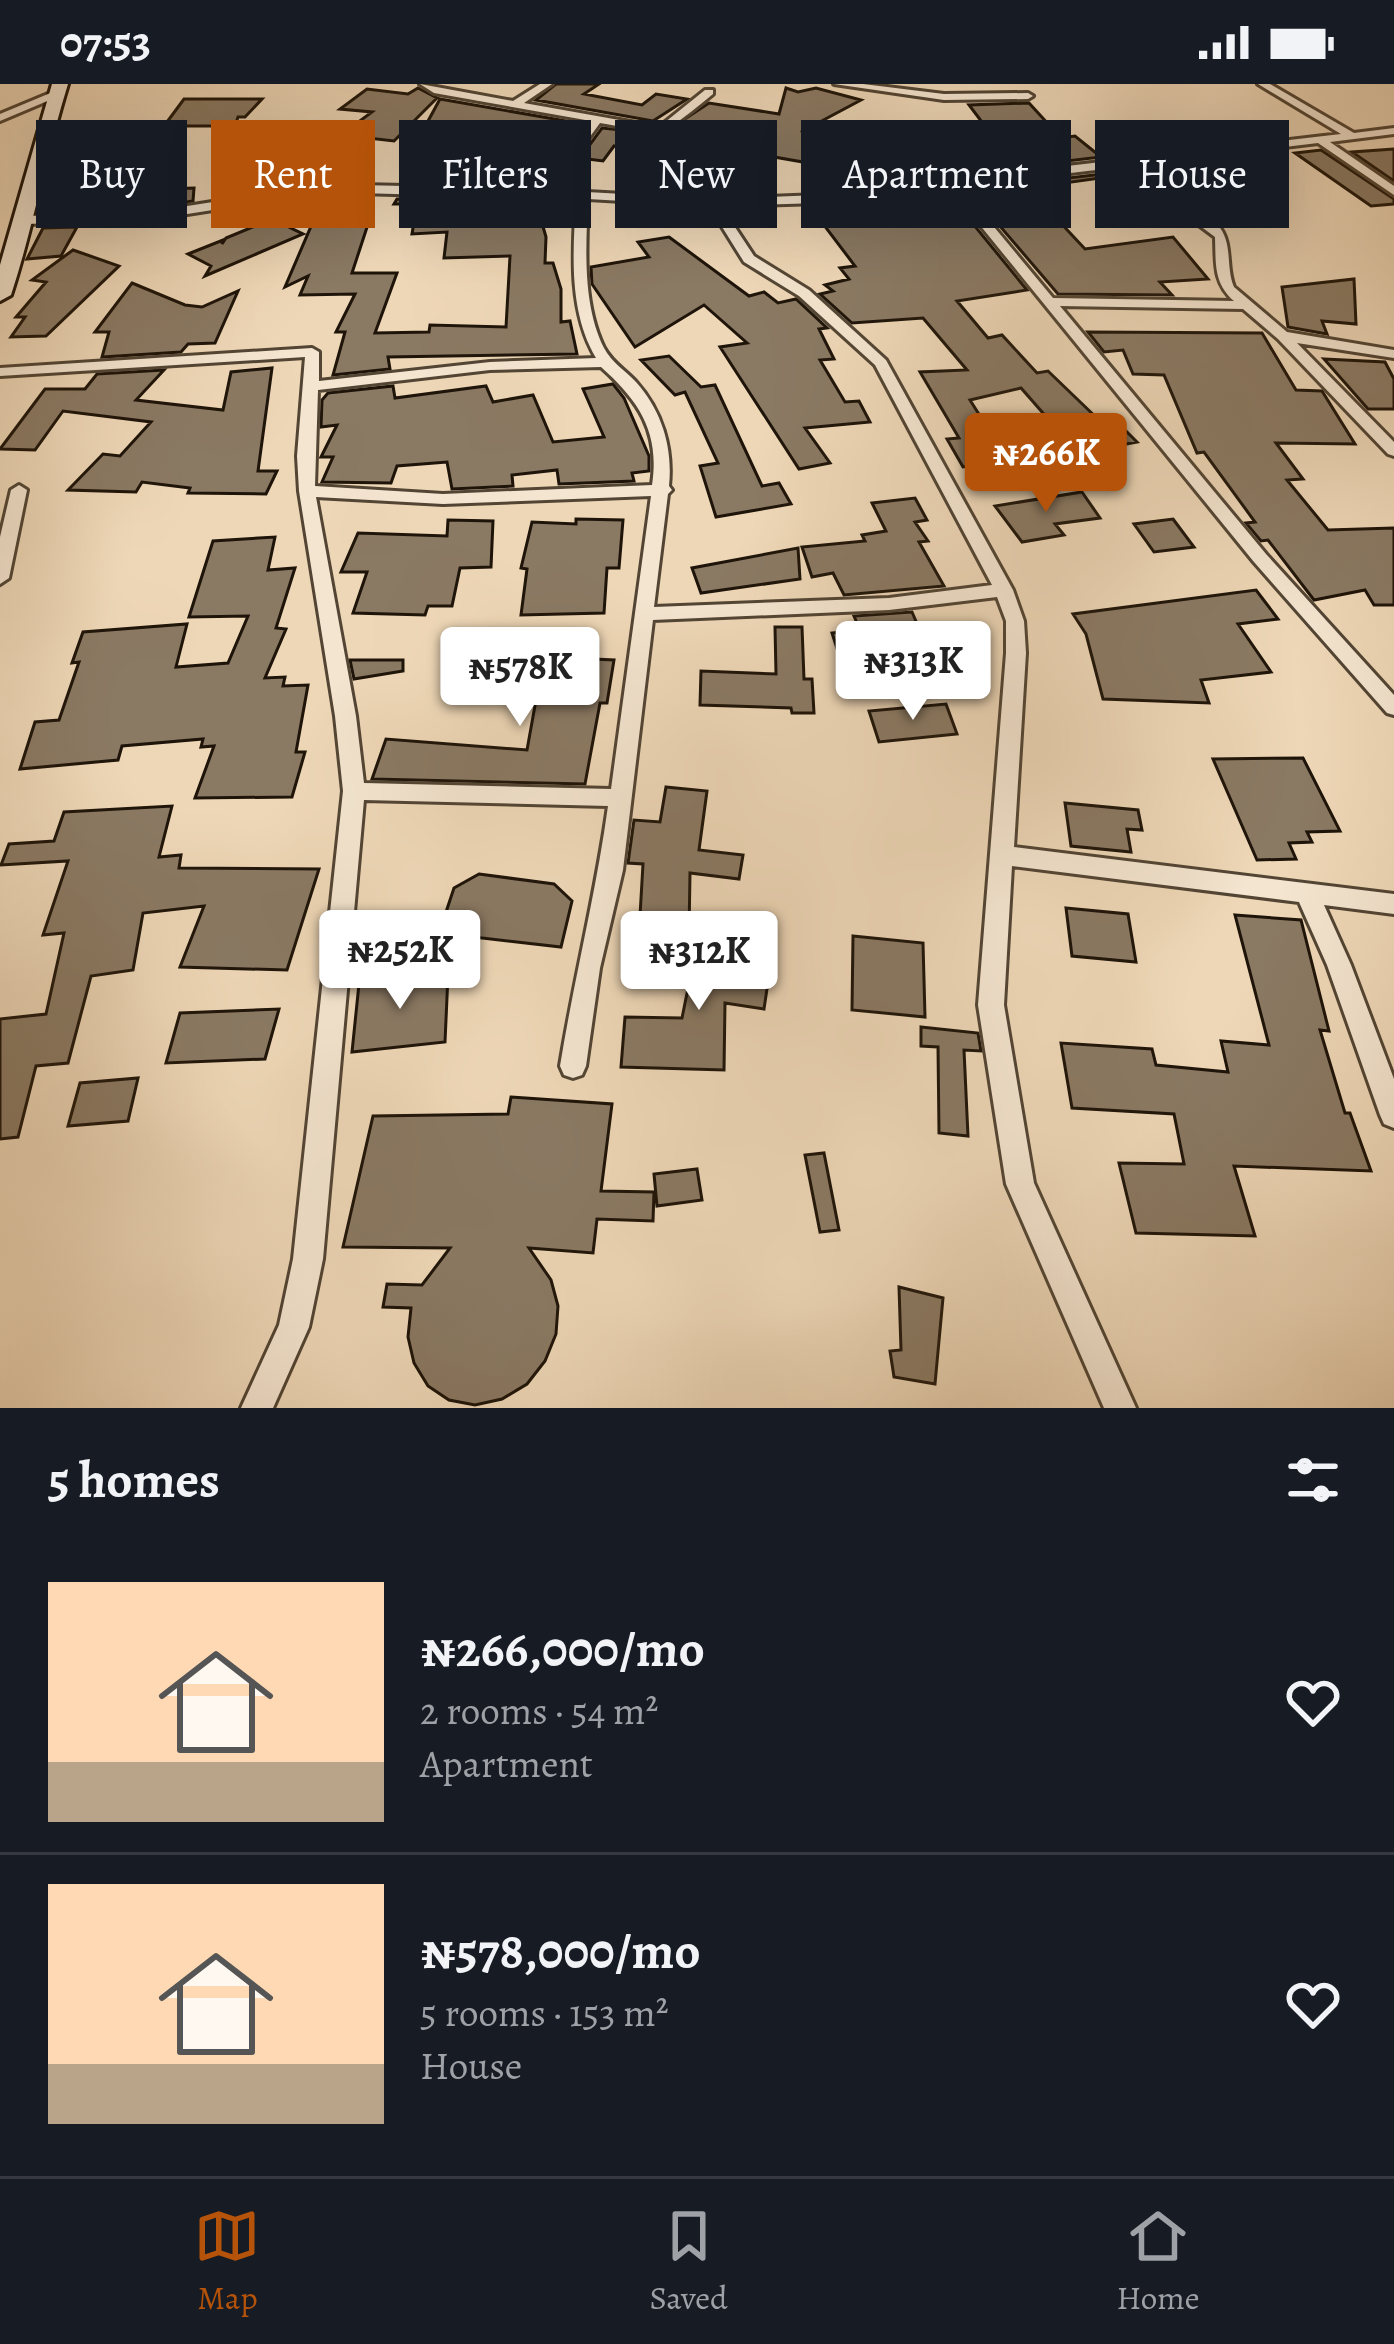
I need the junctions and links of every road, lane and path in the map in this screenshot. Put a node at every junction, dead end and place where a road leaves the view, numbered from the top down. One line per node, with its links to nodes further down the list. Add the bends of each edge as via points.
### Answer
1 (424, 84): 8 (street)
2 (547, 84): 8 (street)
3 (839, 84): 7 (street, via 944,98)
4 (1264, 84): 13 (street)
5 (60, 88): 9 (street); 18 (main road)
6 (709, 92): 10 (street, via 662,128)
7 (1028, 96)
8 (514, 105): 10 (street)
9 (0, 118)
10 (597, 120): 11 (street)
11 (591, 128)
12 (1394, 131): 13 (street)
13 (1350, 135): 14 (street)
14 (1319, 139): 15 (street); 17 (street)
15 (1289, 143)
16 (399, 190): 18 (street)
17 (1394, 191)
18 (26, 220): 23 (main road)
19 (582, 228): 28 (street, via 581,292)
20 (729, 228): 36 (street, via 749,259 804,293 881,362)
21 (988, 228): 24 (street)
22 (1212, 228): 25 (street, via 1221,236 1223,278)
23 (0, 295)
24 (1049, 302): 25 (street); 38 (street)
25 (1242, 305): 26 (street)
26 (1283, 336): 27 (street); 31 (street)
27 (1394, 355)
28 (605, 362): 30 (street); 33 (street, via 651,412)
29 (0, 372): 30 (street, via 312,352)
30 (313, 386): 34 (street)
31 (1394, 451)
32 (19, 490): 35 (street)
33 (664, 490): 34 (street, via 443,499); 37 (street)
34 (307, 491): 39 (street)
35 (0, 578)
36 (1004, 590): 37 (street, via 889,604); 41 (street, via 1016,653)
37 (647, 614): 40 (street)
38 (1394, 708)
39 (354, 791): 40 (street); 46 (street, via 308,1259 294,1327)
40 (622, 798): 44 (street)
41 (1000, 854): 42 (street); 47 (street, via 991,1005 1020,1184)
42 (1306, 892): 43 (street); 45 (street)
43 (1394, 904)
44 (573, 1066)
45 (1394, 1115)
46 (256, 1408)
47 (1120, 1408)

